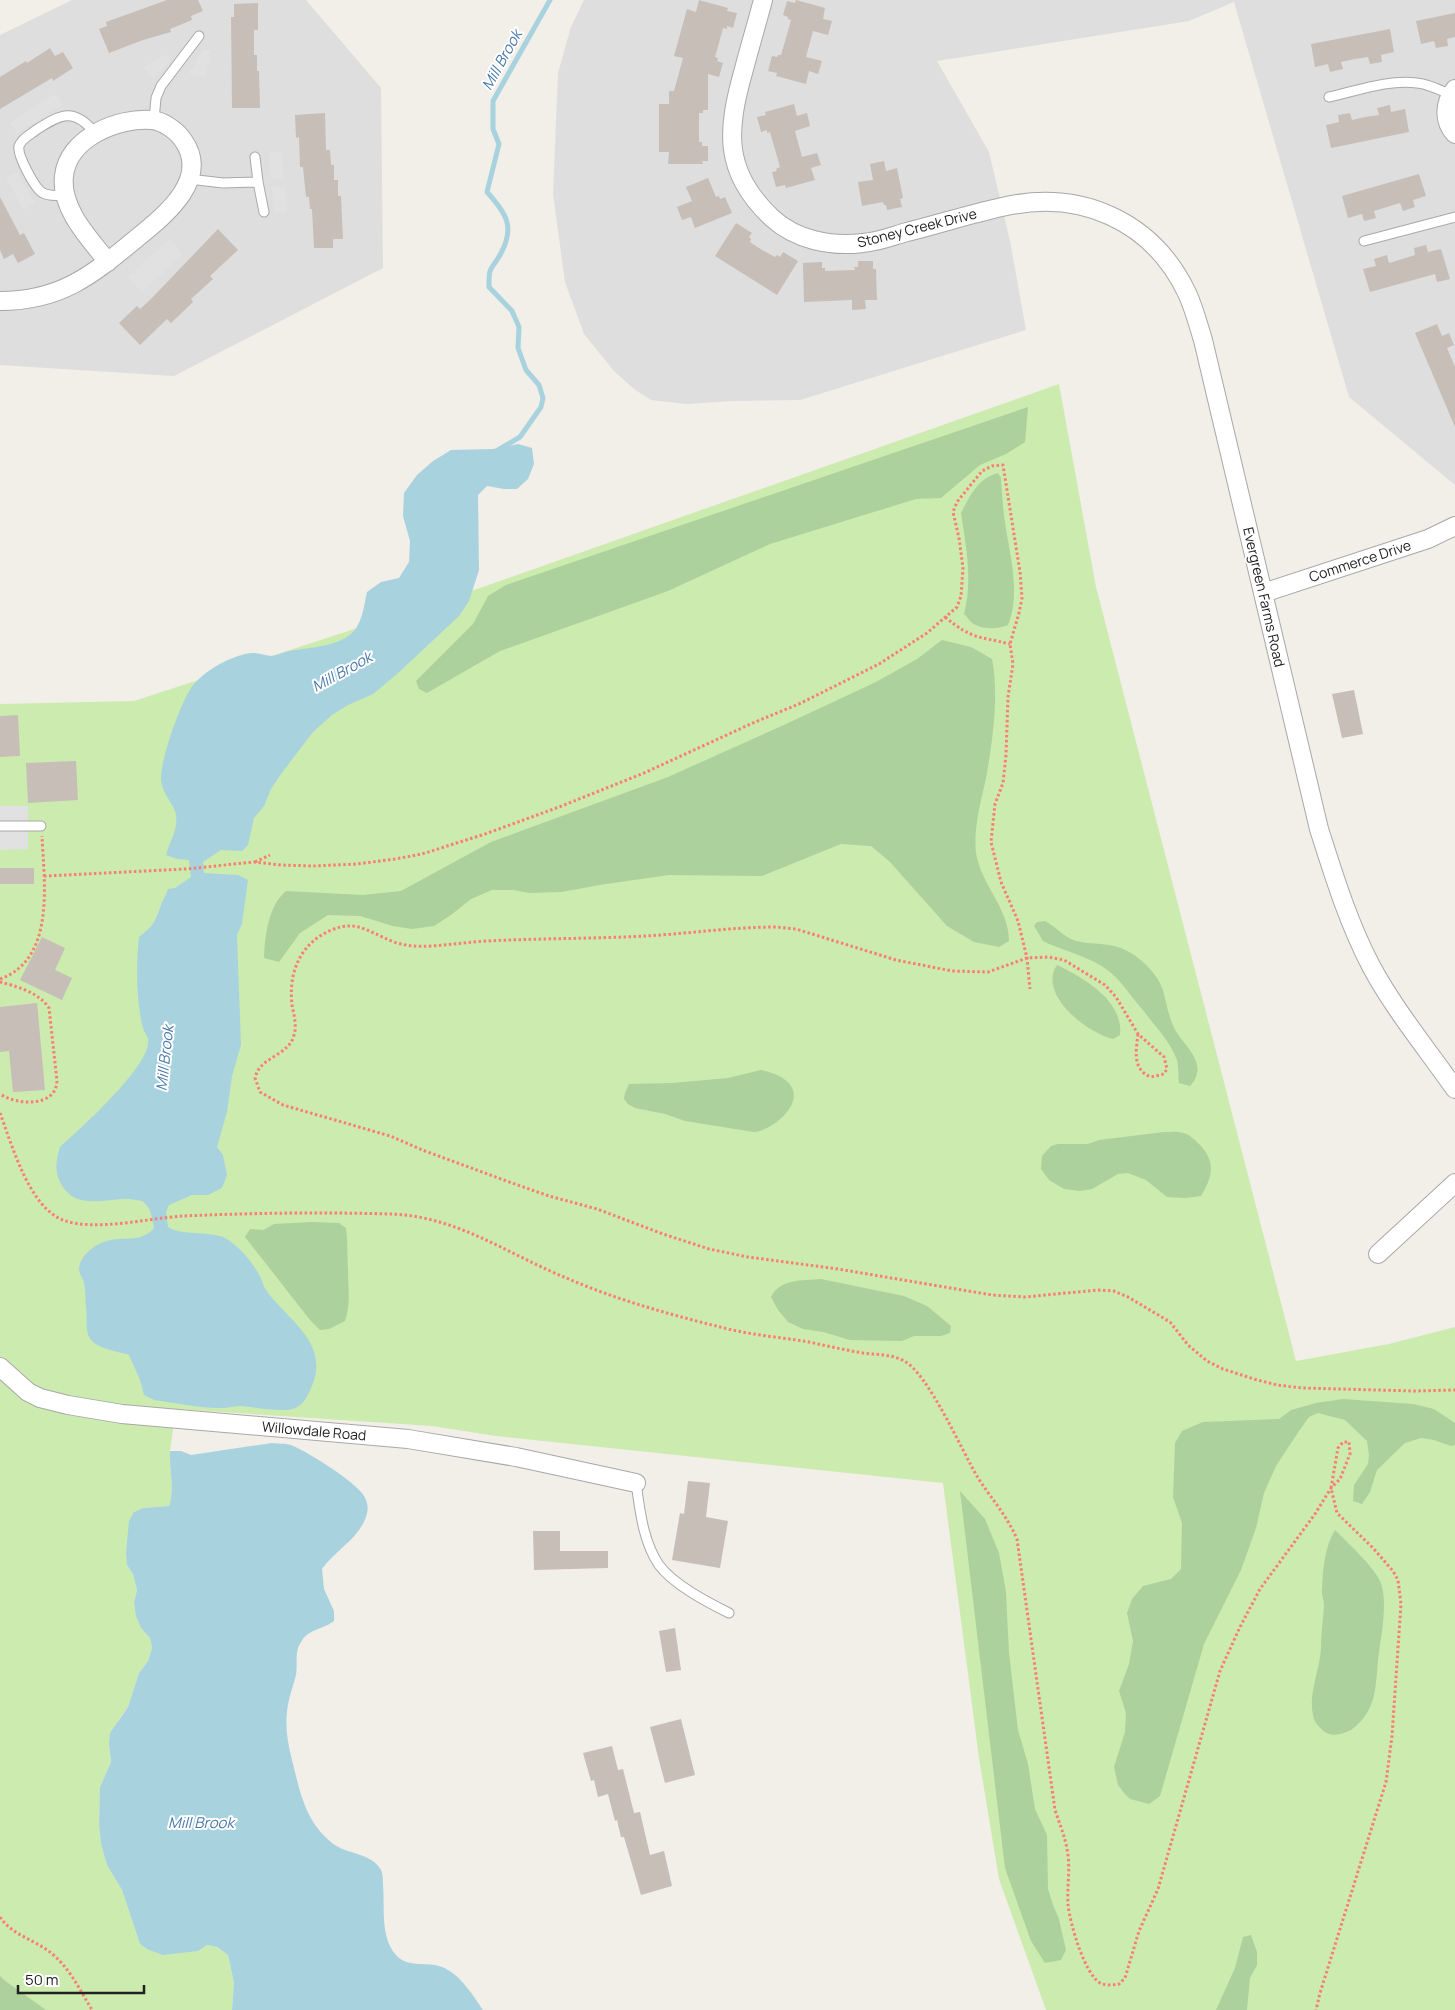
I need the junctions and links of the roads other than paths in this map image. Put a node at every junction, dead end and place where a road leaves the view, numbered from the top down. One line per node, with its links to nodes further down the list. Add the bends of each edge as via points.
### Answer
1 (763, 0): 12 (street, Stoney Creek Drive, via 734,107 731,136 741,177 756,201 776,222 818,242 863,243)
2 (199, 36): 5 (lane, via 161,86)
3 (1453, 92): 4 (lane, via 1404,82); 7 (street, via 1446,114)
4 (1329, 97)
5 (154, 120): 6 (street, via 137,120); 9 (street, via 179,134 186,144 192,169)
6 (95, 133): 11 (street, via 70,158 64,176); 11 (lane, via 77,117 61,115 23,139 20,145 23,163 40,191 53,196)
7 (1455, 134)
8 (256, 157): 10 (lane)
9 (189, 179): 10 (lane, via 238,184); 16 (street, via 185,191 163,216)
10 (258, 182): 13 (lane)
11 (66, 195): 16 (street, via 74,216)
12 (1003, 207): 19 (street, Evergreen Farms Road, via 1056,202 1079,204 1101,211 1130,226 1168,262 1194,312 1203,340)
13 (264, 212)
14 (1455, 217): 15 (lane)
15 (1364, 241)
16 (108, 262): 17 (street, via 55,294 30,300)
17 (0, 301)
18 (1455, 526): 19 (street, Commerce Drive, via 1428,539)
19 (1263, 593): 22 (street, Evergreen Farms Road, via 1319,829 1349,919 1394,1004)
20 (0, 826): 21 (lane)
21 (41, 826)
22 (1455, 1089)
23 (1455, 1184): 24 (street)
24 (1378, 1254)
25 (0, 1367): 26 (street, Willowdale Road, via 28,1392 68,1405 122,1414 408,1439 516,1457)
26 (636, 1483): 27 (lane, via 644,1529 660,1566 702,1599)
27 (729, 1613)

